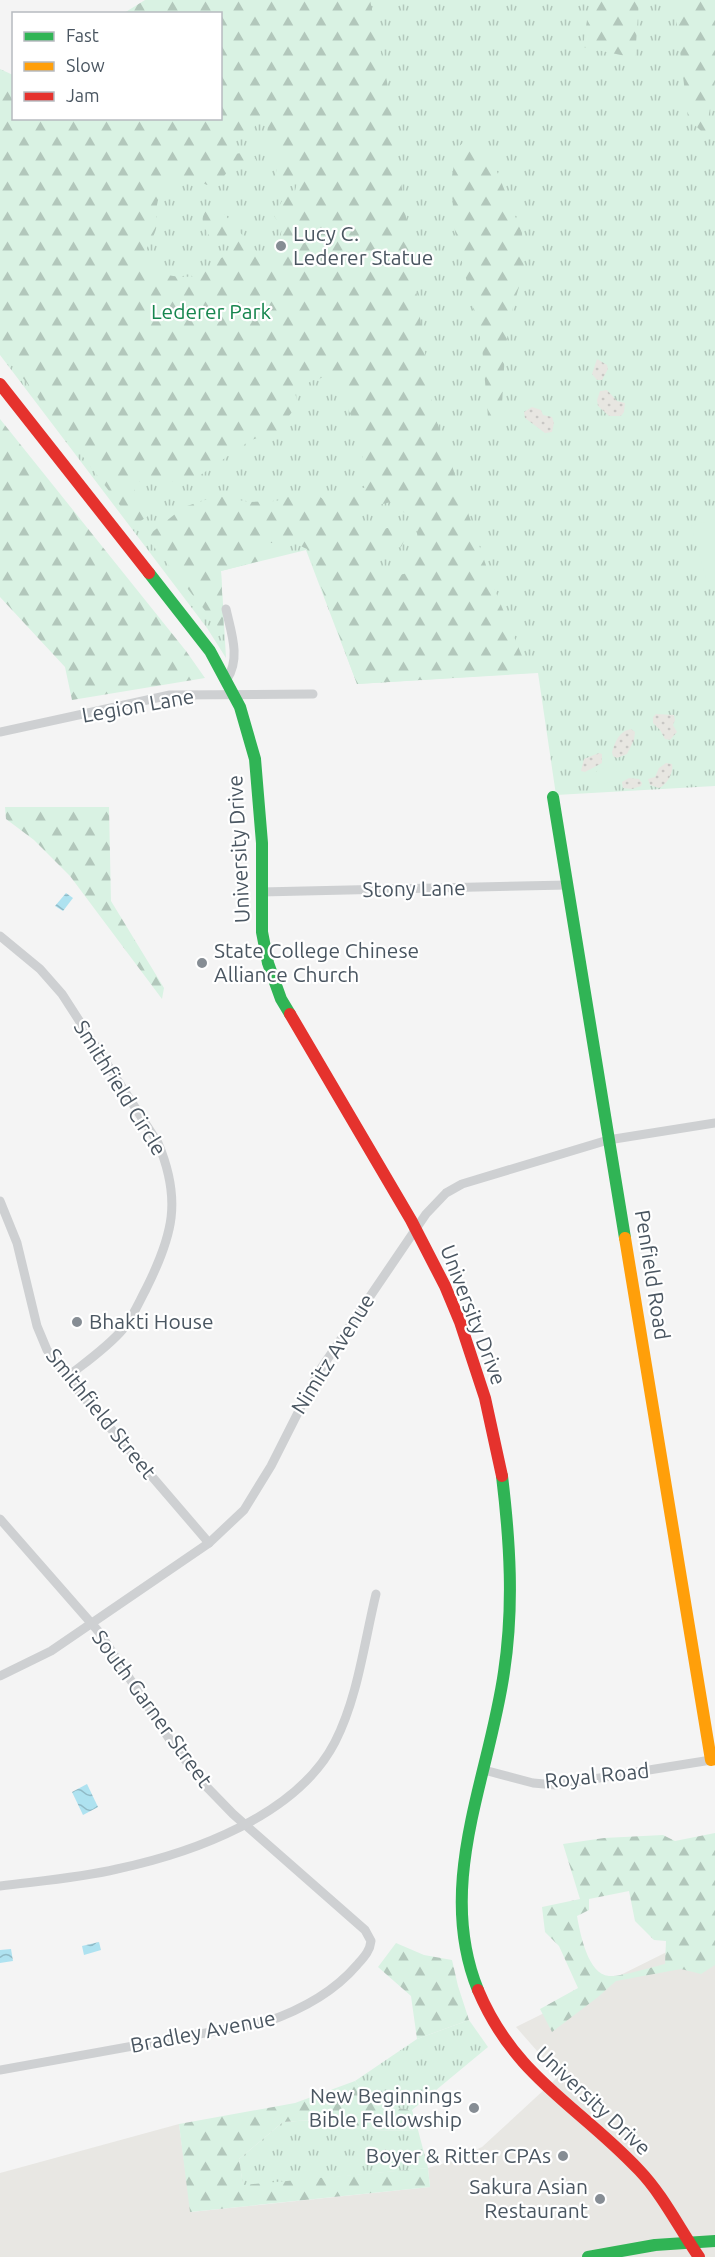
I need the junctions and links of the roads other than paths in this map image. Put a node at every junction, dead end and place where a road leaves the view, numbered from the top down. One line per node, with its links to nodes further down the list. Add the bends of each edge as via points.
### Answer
1 (0, 384): 3 (main road, University Drive, via 210,651)
2 (226, 609): 3 (street, via 235,653)
3 (227, 679): 5 (main road, University Drive)
4 (313, 694): 5 (street, Legion Lane)
5 (235, 695): 6 (street, Legion Lane, via 170,695); 9 (main road, University Drive, via 256,768)
6 (0, 732)
7 (553, 797): 8 (main road, Penfield Road)
8 (568, 885): 9 (street, Stony Lane); 12 (main road, Penfield Road)
9 (261, 892): 14 (main road, University Drive, via 262,932 281,999)
10 (0, 936): 15 (street, Smithfield Circle, via 40,969 62,994 158,1143 173,1191 169,1234 136,1309 112,1340)
11 (715, 1123): 12 (street, Nimitz Avenue)
12 (609, 1140): 14 (street, Nimitz Avenue, via 462,1184 432,1206); 21 (main road, Penfield Road)
13 (0, 1201): 15 (street, Smithfield Street, via 17,1243 40,1336)
14 (416, 1228): 17 (street, Nimitz Avenue, via 318,1373 251,1500); 22 (main road, University Drive, via 446,1287 471,1356 494,1433 509,1533 509,1623 501,1692)
15 (67, 1377): 17 (street, Smithfield Street)
16 (0, 1519): 19 (street, South Garner Street)
17 (209, 1543): 19 (street, Nimitz Avenue)
18 (376, 1594): 23 (street, via 351,1700 333,1745 301,1786)
19 (90, 1623): 20 (street, Nimitz Avenue, via 36,1660); 23 (street, South Garner Street, via 191,1768)
20 (0, 1676)
21 (713, 1760): 22 (street, Royal Road, via 556,1785)
22 (484, 1770): 28 (main road, University Drive, via 462,1865 462,1907 469,1960 483,2002 526,2068 639,2170)
23 (245, 1823): 24 (street, via 149,1862); 25 (street, South Garner Street)
24 (0, 1886)
25 (370, 1936): 26 (street, Bradley Avenue, via 369,1951 333,1989 283,2016)
26 (0, 2070)
27 (715, 2241): 28 (main road)
28 (689, 2243): 29 (main road); 30 (main road, University Drive)
29 (588, 2257)
30 (699, 2257)

